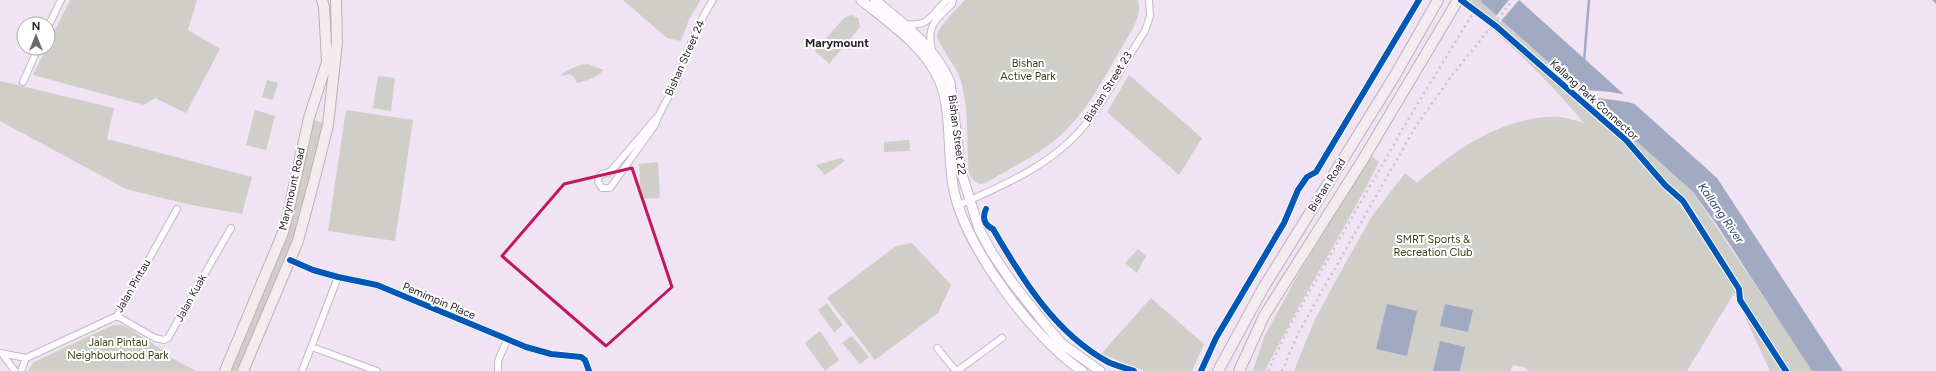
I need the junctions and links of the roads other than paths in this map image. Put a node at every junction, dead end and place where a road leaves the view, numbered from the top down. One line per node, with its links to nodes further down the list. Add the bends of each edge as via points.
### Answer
1 (61, 0): 12 (street)
2 (322, 0): 33 (main road, Marymount Road, via 327,62 309,118 287,218 282,236)
3 (336, 0): 22 (main road, Marymount Road, via 337,43 328,125 301,229)
4 (713, 0): 17 (street, Bishan Street 24)
5 (861, 0): 19 (main road, Bishan Street 22, via 912,43 926,58 941,83 954,191)
6 (875, 0): 13 (main road, Bishan Street 22)
7 (947, 0): 13 (street, via 927,22 916,25)
8 (953, 0): 14 (street, via 932,26 929,38)
9 (1149, 0): 18 (street, Bishan Street 23, via 1150,16 1145,31 1084,126 1042,164)
10 (1438, 0): 42 (main road, Bishan Road, via 1394,77 1259,296)
11 (1458, 0): 43 (main road, Bishan Road, via 1362,161 1264,316)
12 (53, 16)
13 (904, 24): 14 (main road, Bishan Street 22)
14 (932, 50): 18 (main road, Bishan Street 22, via 950,82 960,171)
15 (34, 56): 16 (street)
16 (23, 82)
17 (658, 116): 17 (street, Bishan Street 24, via 655,125 614,183 610,188 602,188 598,182 599,177 610,172)
18 (969, 201): 19 (street, Bishan Street 23); 41 (main road, Bishan Street 22, via 988,247 1015,286 1061,342)
19 (959, 205): 40 (main road, Bishan Street 22, via 977,250 996,278 1056,350)
20 (177, 209): 24 (street, Jalan Pintau)
21 (230, 228): 24 (street, Jalan Kuak, via 168,338 154,338)
22 (290, 260): 23 (street, Pemimpin Place); 34 (main road, Marymount Road)
23 (338, 277): 26 (street, Pemimpin Place, via 377,285); 27 (street)
24 (117, 316): 30 (street, Jalan Pintau)
25 (1002, 338): 39 (street)
26 (507, 340): 37 (street, via 498,361); 38 (street, Pemimpin Place, via 551,354 581,357)
27 (312, 347): 35 (street); 36 (street)
28 (937, 348): 39 (street)
29 (1, 354): 30 (street); 31 (street)
30 (26, 358): 32 (street)
31 (15, 371)
32 (21, 371)
33 (225, 371)
34 (242, 371)
35 (302, 371)
36 (377, 371)
37 (498, 371)
38 (589, 371)
39 (956, 371)
40 (1082, 371)
41 (1100, 371)
42 (1218, 371)
43 (1239, 371)

